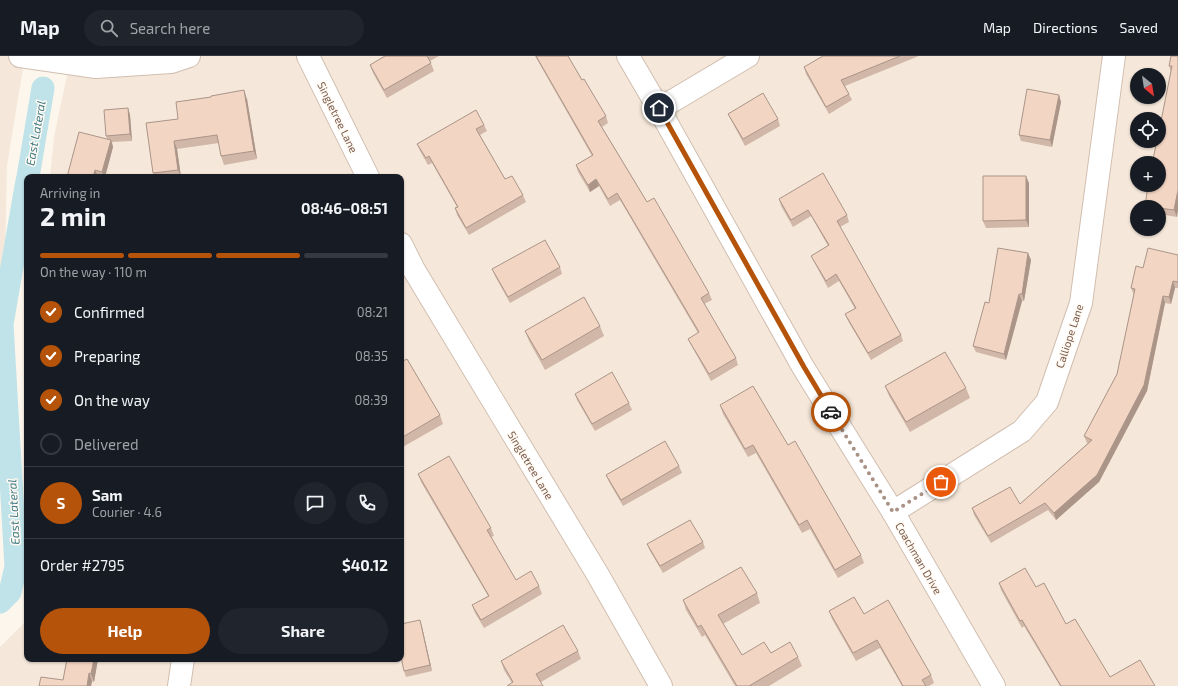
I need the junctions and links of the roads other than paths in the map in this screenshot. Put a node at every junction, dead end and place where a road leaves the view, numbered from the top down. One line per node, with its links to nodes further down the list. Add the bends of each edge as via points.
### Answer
1 (20, 56): 2 (street, via 96,67 171,62)
2 (189, 56)
3 (308, 56): 8 (street, Singletree Lane)
4 (628, 56): 7 (street, Coachman Drive)
5 (748, 56): 7 (street)
6 (1114, 56): 11 (street, Calliope Lane, via 1081,303 1047,402 1022,432)
7 (659, 108): 11 (street, Coachman Drive, via 804,367)
8 (367, 174)
9 (404, 259): 10 (street, Singletree Lane)
10 (407, 274): 14 (street, Singletree Lane, via 598,575)
11 (893, 512): 15 (street, Coachman Drive)
12 (183, 662): 13 (street)
13 (179, 686)
14 (661, 686)
15 (994, 686)

